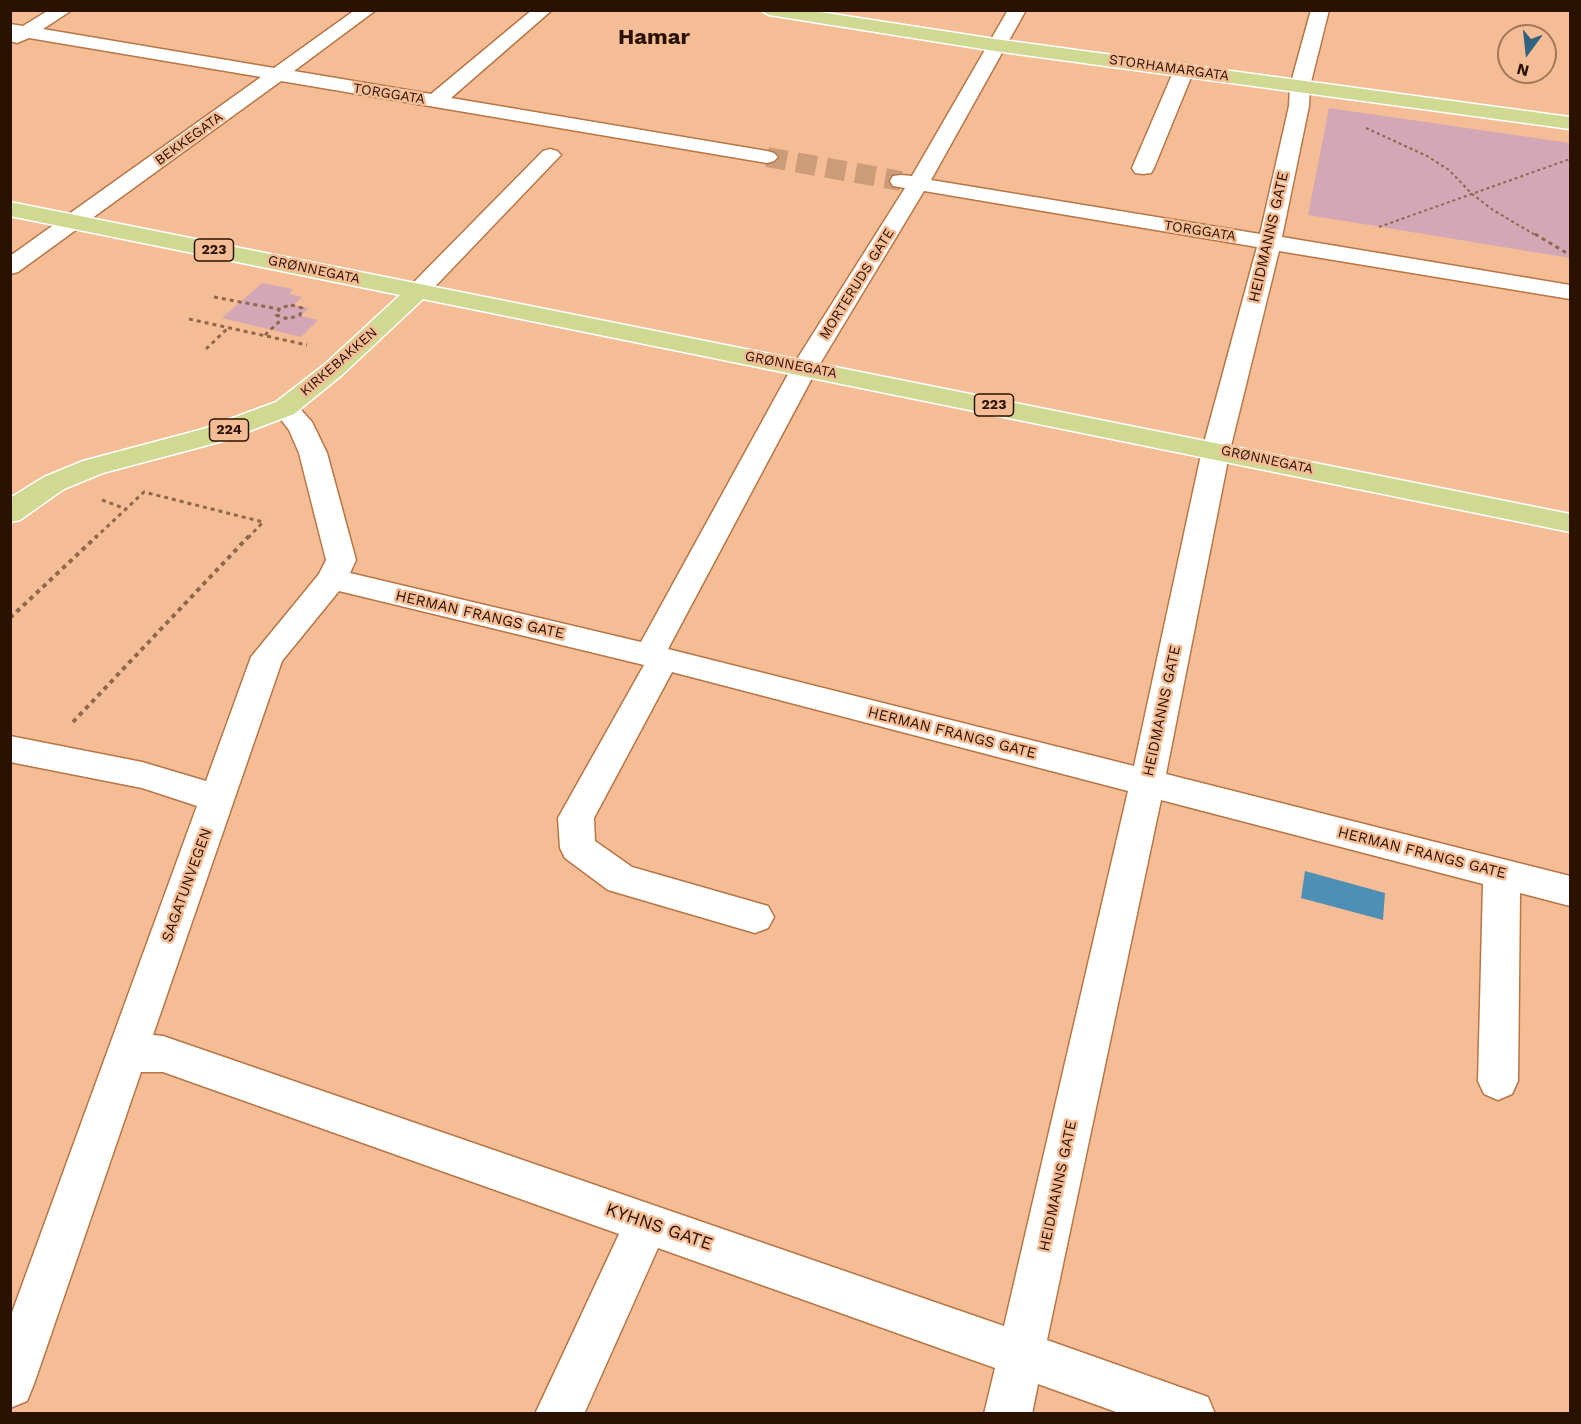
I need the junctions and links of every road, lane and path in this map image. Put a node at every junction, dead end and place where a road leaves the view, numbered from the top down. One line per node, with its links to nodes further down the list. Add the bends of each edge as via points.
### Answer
1 (63, 10): 8 (street)
2 (367, 10): 11 (street, BEKKEGATA)
3 (543, 10): 13 (street)
4 (769, 10): 7 (main road, STORHAMARGATA)
5 (1017, 10): 9 (street, MORTERUDS GATE)
6 (1320, 10): 12 (street, HEIDMANNS GATE)
7 (804, 13): 9 (main road, STORHAMARGATA)
8 (15, 34): 11 (street, TORGGATA)
9 (995, 45): 10 (main road, STORHAMARGATA); 20 (street, MORTERUDS GATE)
10 (1184, 70): 12 (main road, STORHAMARGATA); 19 (street)
11 (277, 76): 13 (street, TORGGATA); 23 (street, BEKKEGATA)
12 (1300, 86): 14 (main road, STORHAMARGATA); 24 (street, HEIDMANNS GATE)
13 (435, 101): 17 (street, TORGGATA)
14 (1570, 123)
15 (1363, 127): 21 (path, via 1427,156 1449,170)
16 (550, 155): 28 (street, KIRKEBAKKEN)
17 (768, 157)
18 (1570, 159): 21 (path)
19 (1143, 168)
20 (910, 183): 24 (street, TORGGATA); 38 (street, MORTERUDS GATE)
21 (1472, 195): 25 (path); 26 (path)
22 (10, 209): 23 (main road, GRØNNEGATA / 223)
23 (75, 222): 27 (street, BEKKEGATA); 28 (main road, GRØNNEGATA / 223)
24 (1270, 242): 25 (street, TORGGATA); 40 (street, HEIDMANNS GATE)
25 (1323, 250): 29 (street, TORGGATA)
26 (1570, 255)
27 (10, 267)
28 (418, 291): 38 (main road, GRØNNEGATA / 223); 39 (main road, KIRKEBAKKEN / 224, via 333,370)
29 (1570, 292)
30 (214, 297): 31 (path)
31 (279, 310): 33 (path, via 276,315); 33 (path, via 291,305 302,308 300,315)
32 (189, 319): 34 (path)
33 (282, 319): 35 (path)
34 (228, 328): 35 (path); 37 (path)
35 (264, 335): 36 (path)
36 (307, 345)
37 (206, 349)
38 (805, 368): 40 (main road, GRØNNEGATA / 223); 45 (street, MORTERUDS GATE)
39 (285, 408): 41 (main road, KIRKEBAKKEN / 224, via 213,435 93,467); 43 (street, SAGATUNVEGEN, via 302,428 316,461 341,561)
40 (1216, 450): 42 (main road, GRØNNEGATA / 223); 47 (street, HEIDMANNS GATE)
41 (16, 503)
42 (1570, 523)
43 (332, 579): 45 (street, HERMAN FRANGS GATE); 48 (street, SAGATUNVEGEN, via 267,657)
44 (10, 618): 46 (path, via 144,492 263,522)
45 (656, 657): 47 (street, HERMAN FRANGS GATE); 51 (street, MORTERUDS GATE, via 576,818 578,848 621,879)
46 (26, 752): 48 (street, via 142,775)
47 (1147, 783): 49 (street, HERMAN FRANGS GATE); 55 (street, HEIDMANNS GATE)
48 (219, 799): 52 (street, SAGATUNVEGEN)
49 (1502, 874): 50 (street, HERMAN FRANGS GATE); 53 (street)
50 (1570, 891)
51 (755, 917)
52 (125, 1053): 54 (street, KYHNS GATE, via 164,1054); 56 (street, SAGATUNVEGEN)
53 (1498, 1081)
54 (646, 1223): 55 (street, KYHNS GATE); 57 (street)
55 (1021, 1354): 58 (street, HEIDMANNS GATE); 59 (street, KYHNS GATE)
56 (10, 1384)
57 (559, 1413)
58 (1008, 1413)
59 (1191, 1413)

